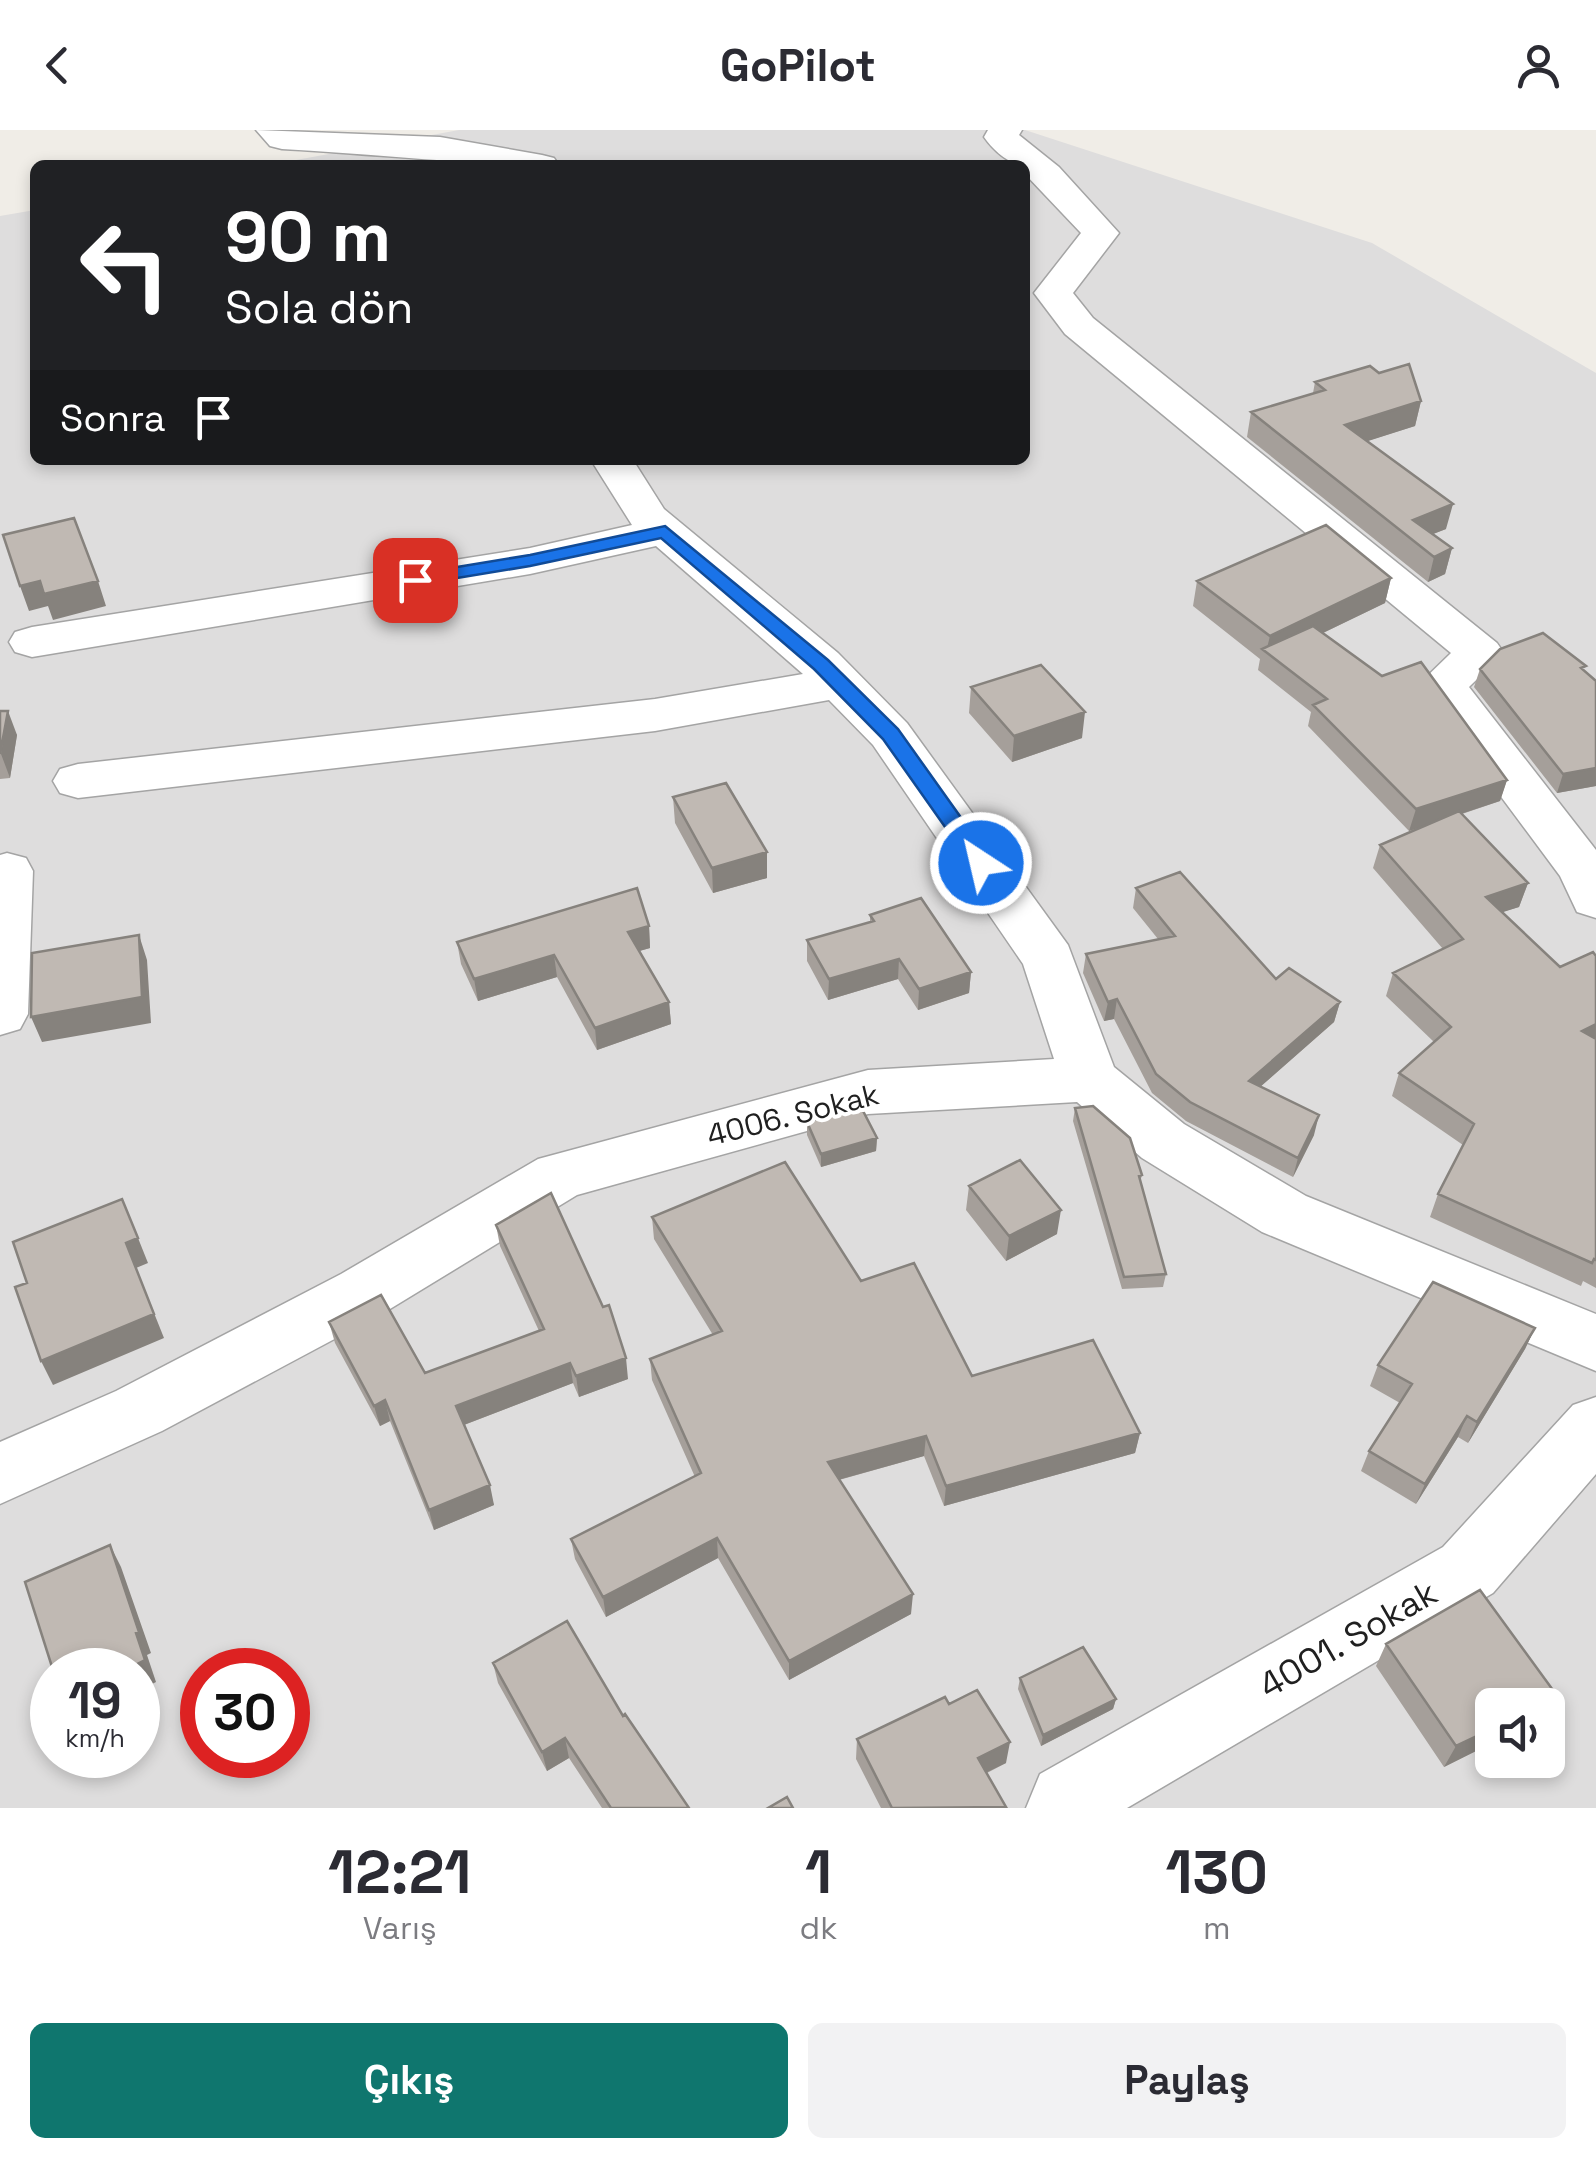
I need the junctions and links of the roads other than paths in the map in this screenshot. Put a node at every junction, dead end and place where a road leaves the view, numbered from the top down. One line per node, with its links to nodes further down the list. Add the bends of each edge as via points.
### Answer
1 (273, 130): 3 (street, via 282,138 440,147)
2 (1005, 130): 4 (street, via 1001,137)
3 (514, 160)
4 (1030, 160)
5 (1030, 160): 12 (street, via 1101,233 1053,294 1078,326 1480,652 1442,685 1583,870)
6 (615, 465): 7 (street)
7 (665, 532): 8 (street, via 530,561); 9 (street)
8 (32, 642)
9 (839, 682): 10 (street, via 656,715); 14 (street, via 890,734 1049,959)
10 (78, 781)
11 (7, 872): 13 (street)
12 (1596, 899)
13 (0, 1014)
14 (1090, 1079): 15 (street, via 1164,1141 1284,1214); 17 (street, 4006. Sokak, via 868,1092 559,1176 363,1294 140,1411)
15 (1592, 1331)
16 (1596, 1426): 18 (street, 4001. Sokak, via 1468,1570)
17 (0, 1474)
18 (1064, 1808)

